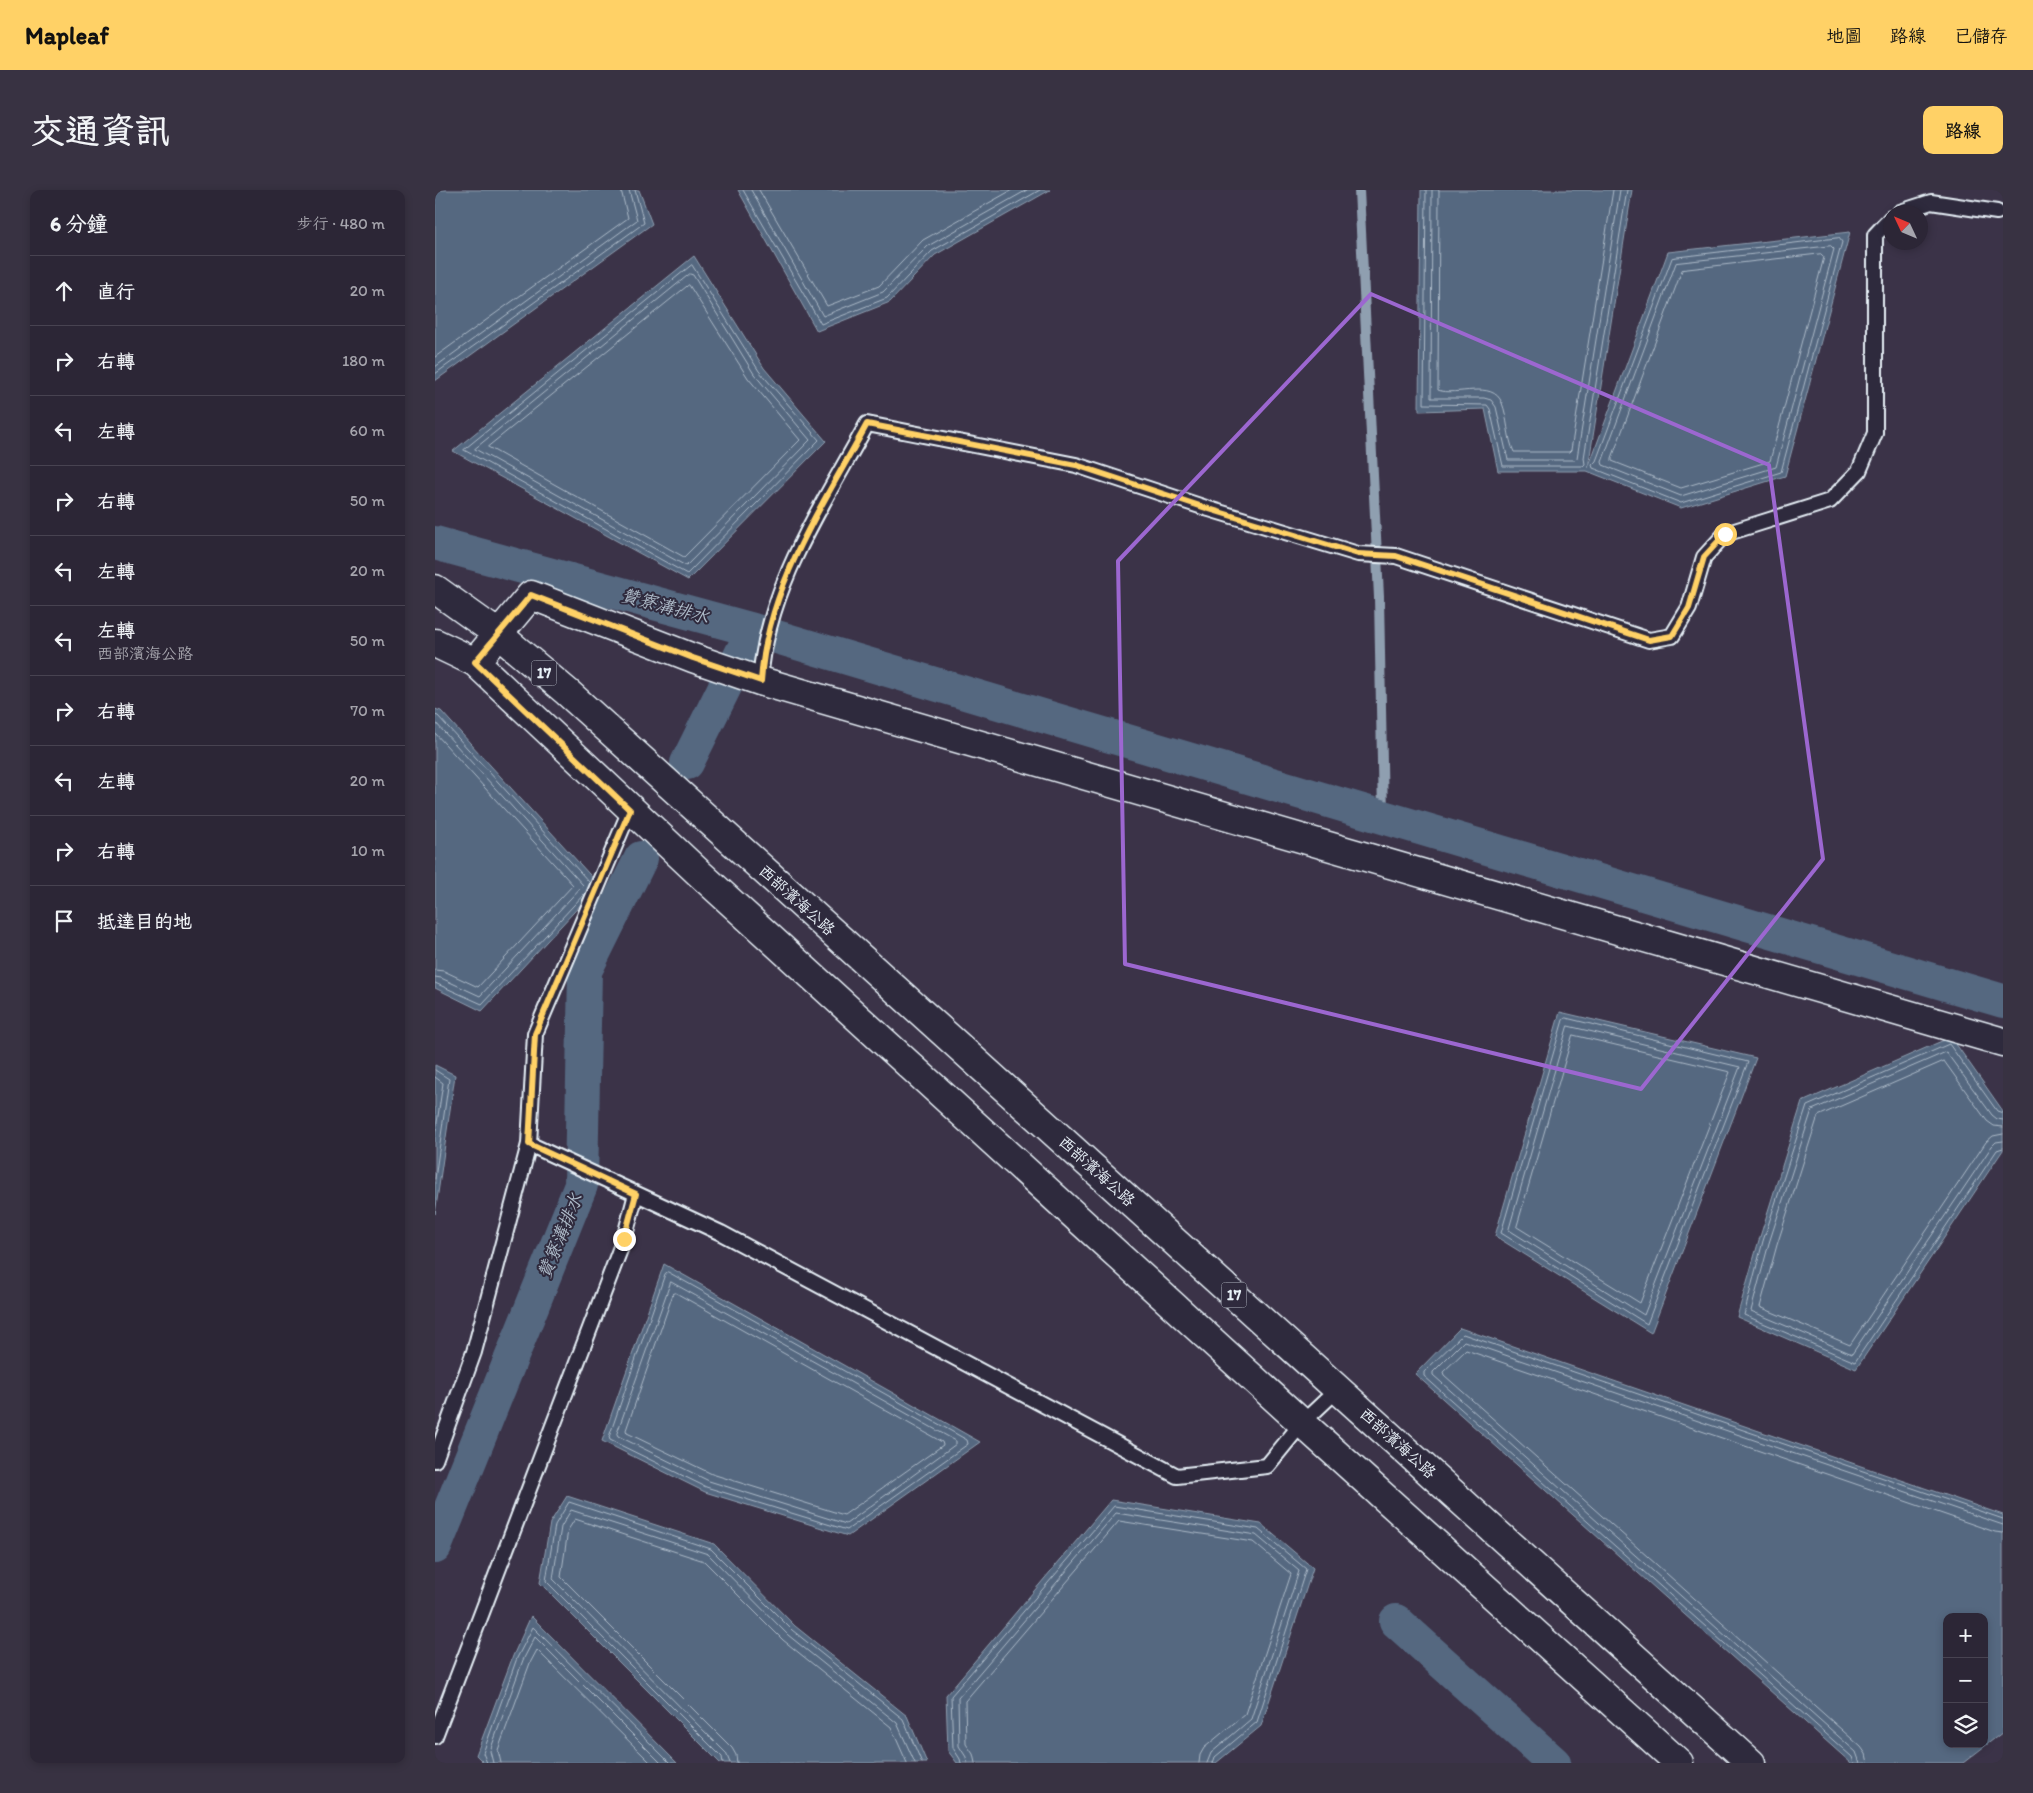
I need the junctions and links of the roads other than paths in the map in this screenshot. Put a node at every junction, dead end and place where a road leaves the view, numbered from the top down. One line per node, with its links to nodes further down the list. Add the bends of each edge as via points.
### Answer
1 (1922, 205): 2 (lane, via 1931,202)
2 (1997, 212)
3 (1883, 226): 8 (lane, via 1875,235 1875,433 1859,471 1830,501 1725,534 1704,557 1689,608 1672,636 1649,640 1396,556 1358,554 1076,465 867,424 790,565 771,617)
4 (435, 589): 5 (main road, 西部濱海公路 / 17)
5 (498, 634): 7 (main road); 8 (main road, via 531,595 693,658); 13 (main road, 西部濱海公路 / 17, via 567,692)
6 (435, 643): 7 (main road, 17)
7 (475, 662): 9 (main road, 17)
8 (761, 670): 10 (main road)
9 (630, 810): 11 (lane, via 535,1034); 14 (main road, 17)
10 (2003, 1042)
11 (529, 1144): 12 (lane); 15 (lane, via 474,1352)
12 (636, 1194): 14 (lane, via 721,1234 1177,1476 1267,1466); 16 (lane, via 624,1239)
13 (1338, 1389): 14 (lane); 18 (main road, 西部濱海公路 / 17)
14 (1302, 1424): 17 (main road, 17)
15 (435, 1460)
16 (435, 1736)
17 (1679, 1763)
18 (1751, 1763)

